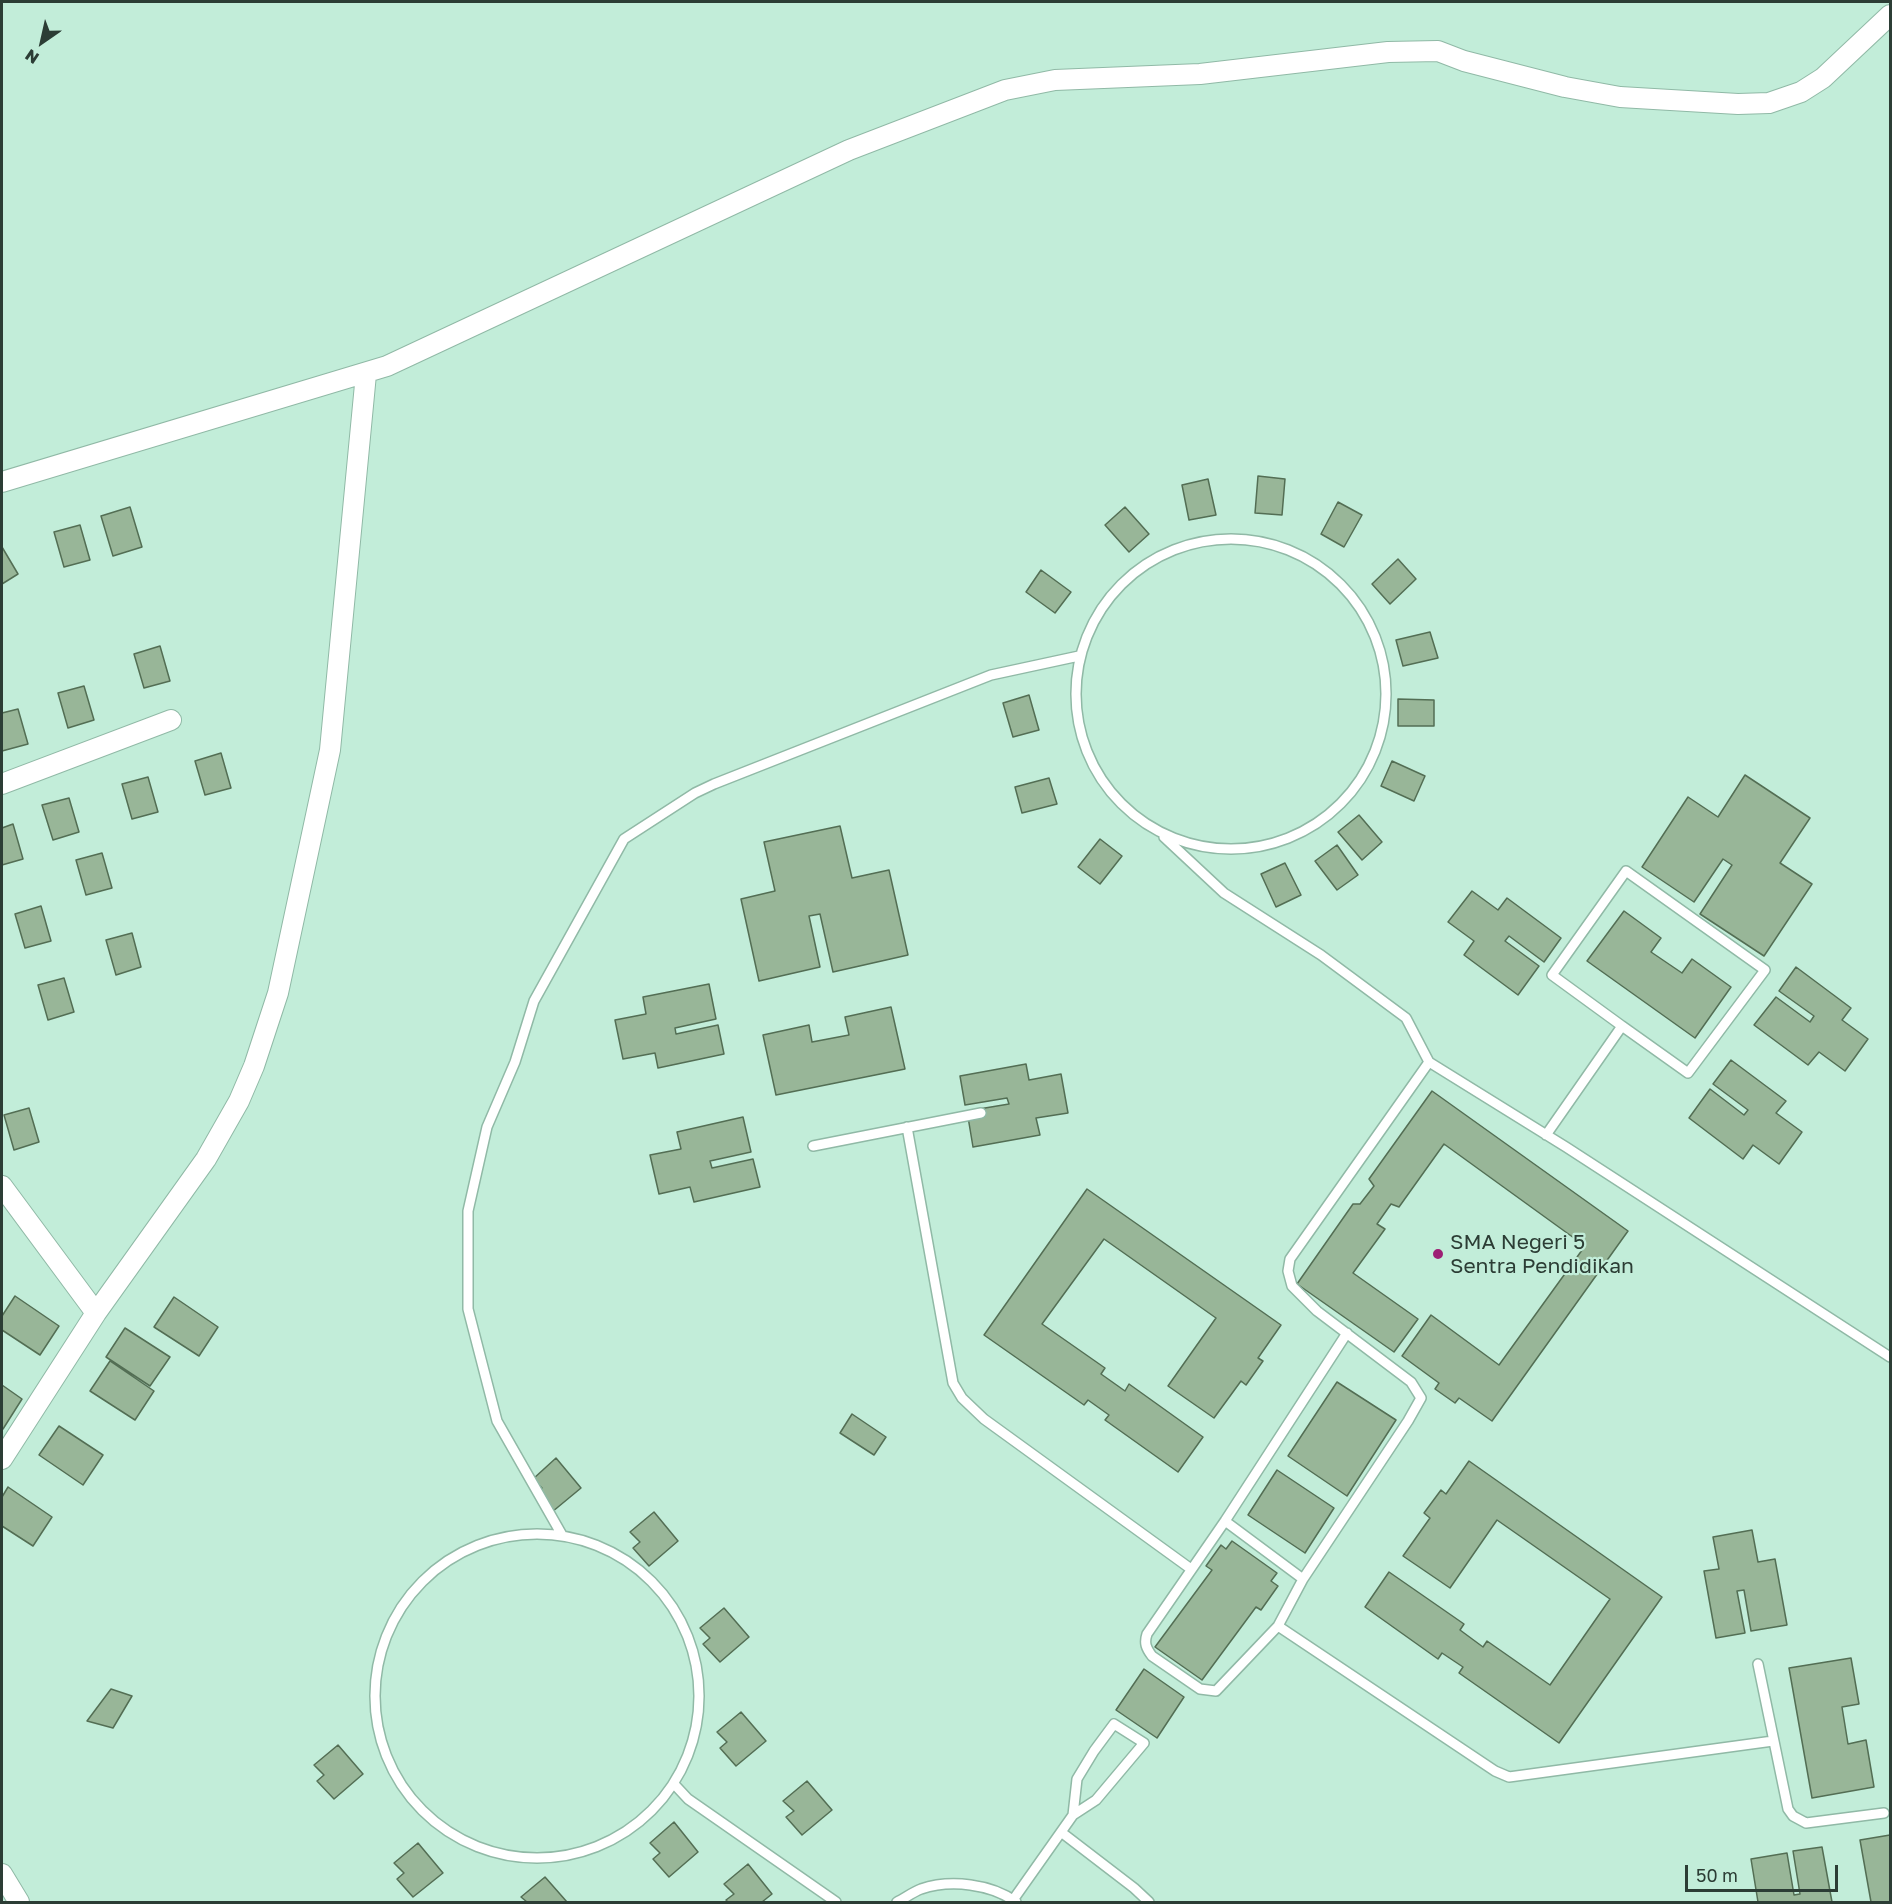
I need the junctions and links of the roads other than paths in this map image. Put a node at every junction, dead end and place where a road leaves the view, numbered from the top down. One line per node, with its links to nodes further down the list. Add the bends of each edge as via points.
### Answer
1 (1890, 15): 2 (street, via 1823,78 1801,92 1769,104 1620,97 1542,81 1438,51 1388,52 1200,74 1030,83 849,150)
2 (366, 374): 3 (street); 15 (street, via 330,750 278,993 254,1066 224,1129)
3 (2, 482)
4 (1079, 656): 7 (lane, via 1075,708 1089,759 1118,802); 7 (lane, via 1099,609 1133,572 1178,547 1227,538 1278,545 1323,568 1359,605 1381,650 1388,700 1378,750 1352,795 1312,829 1263,848 1211,850); 20 (lane, via 991,675 714,784 624,839 534,1001 515,1062 487,1127 468,1211 468,1309 497,1421)
5 (171, 720): 6 (street)
6 (2, 784)
7 (1161, 834): 9 (lane, via 1224,893 1321,955 1406,1018)
8 (1622, 1026): 8 (lane, via 1552,975 1626,871 1765,970 1688,1073); 12 (lane)
9 (1428, 1062): 12 (lane); 16 (lane, via 1290,1259 1292,1286)
10 (981, 1113): 11 (lane)
11 (907, 1127): 13 (lane); 21 (lane, via 953,1383 962,1398 984,1419)
12 (1546, 1135): 17 (lane)
13 (813, 1146)
14 (2, 1186): 15 (street)
15 (96, 1313): 18 (street)
16 (1347, 1333): 19 (lane); 22 (lane, via 1412,1382 1421,1398)
17 (1890, 1357)
18 (2, 1459)
19 (1225, 1521): 21 (lane); 22 (lane)
20 (562, 1536): 26 (lane, via 572,1536 620,1556 660,1589 688,1634 700,1684 695,1736); 26 (lane, via 519,1533 469,1546 426,1575 393,1616 376,1665 374,1705 381,1745 399,1782 425,1814 458,1838 496,1853 537,1858 577,1854 615,1839 648,1815)
21 (1191, 1569): 23 (lane, via 1145,1641 1152,1656 1200,1689 1216,1692)
22 (1303, 1579): 23 (lane)
23 (1278, 1626): 25 (lane, via 1509,1777)
24 (1758, 1664): 25 (lane)
25 (1773, 1741): 27 (lane, via 1788,1809 1799,1821)
26 (674, 1784): 33 (lane, via 688,1799)
27 (1884, 1814)
28 (1072, 1815): 28 (lane, via 1077,1779 1114,1724 1144,1743 1096,1800); 29 (lane)
29 (1061, 1832): 31 (lane); 35 (lane)
30 (2, 1874): 32 (street)
31 (1014, 1901): 34 (lane, via 985,1888 954,1883 922,1889)
32 (19, 1902)
33 (836, 1902)
34 (897, 1902)
35 (1149, 1902)

